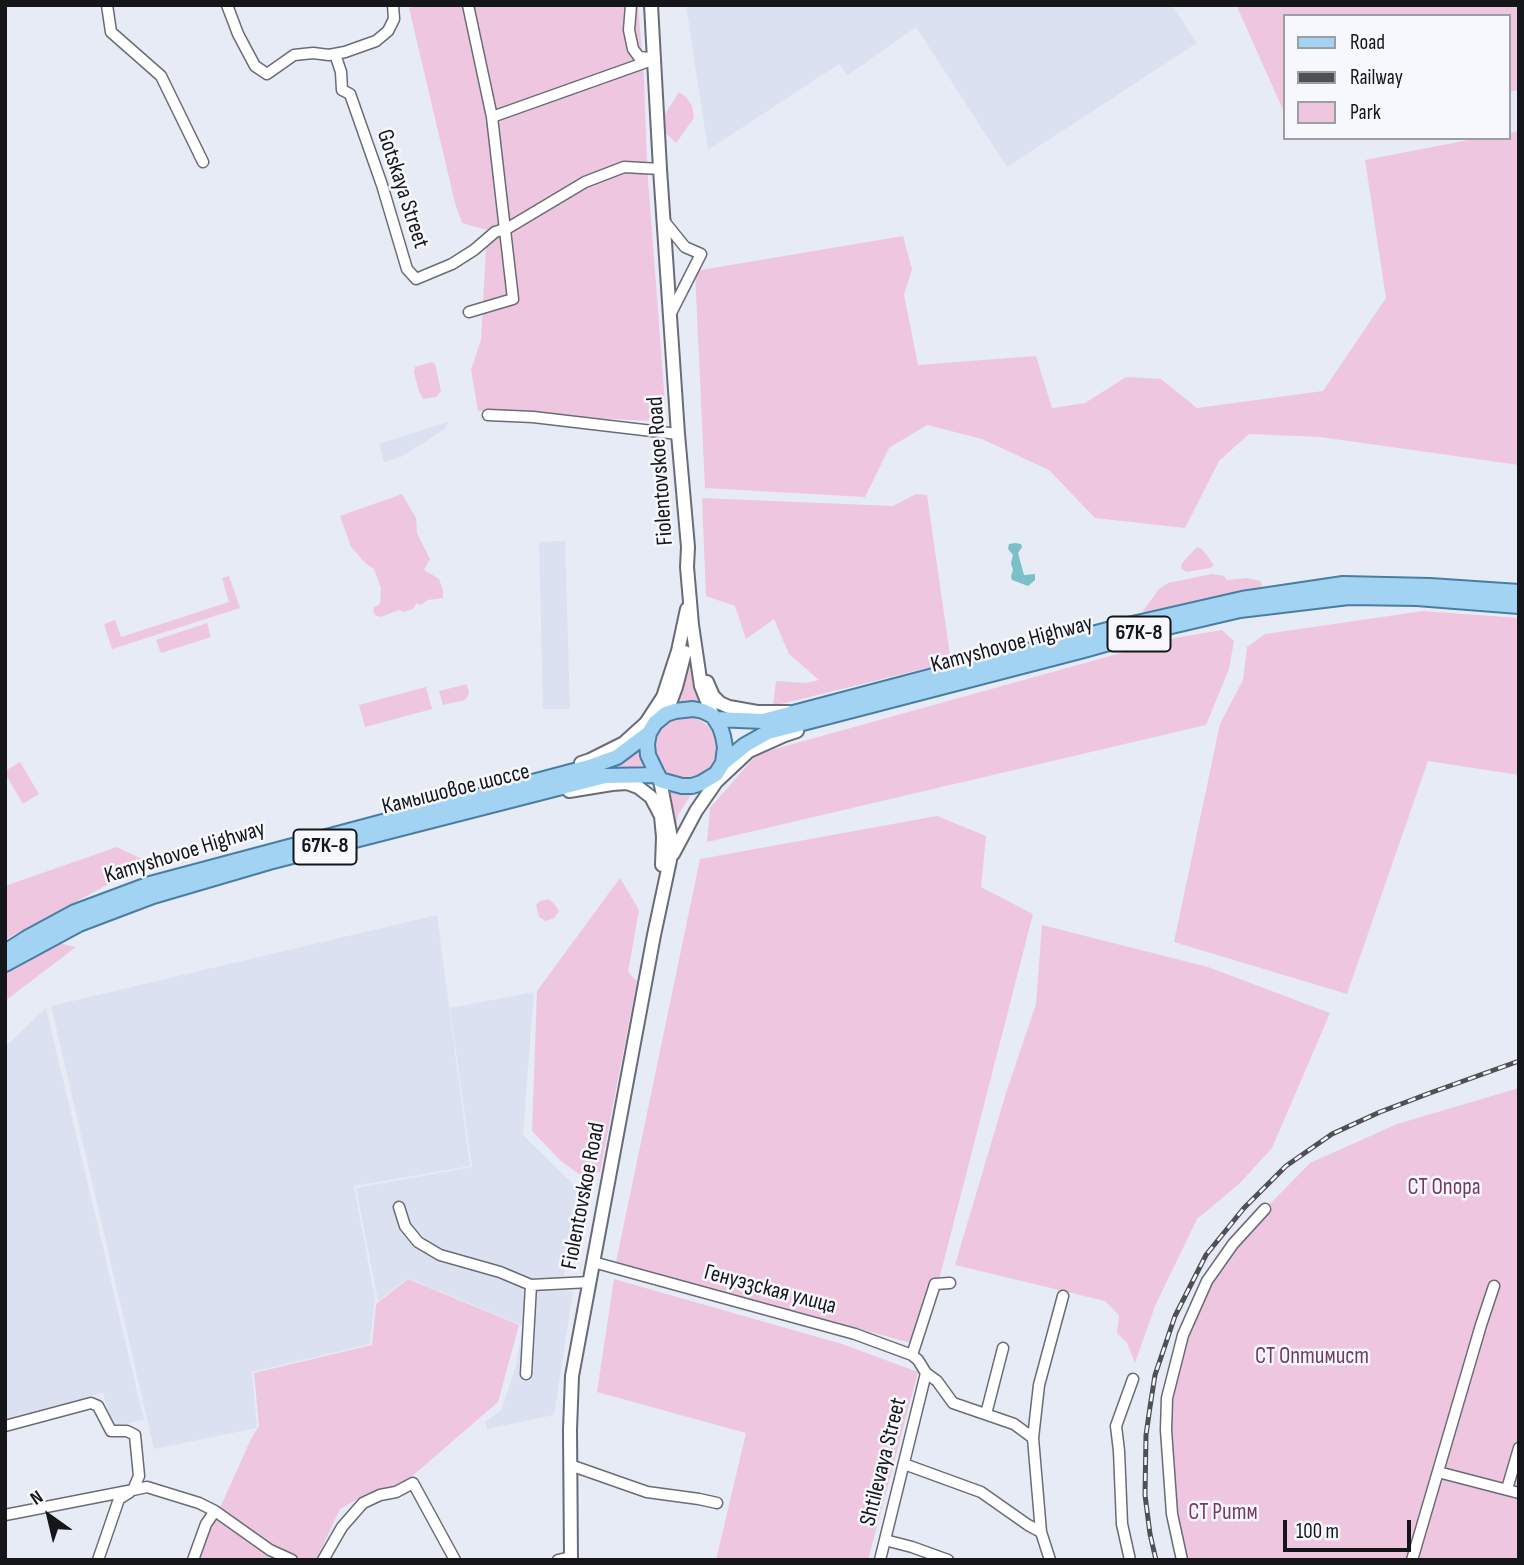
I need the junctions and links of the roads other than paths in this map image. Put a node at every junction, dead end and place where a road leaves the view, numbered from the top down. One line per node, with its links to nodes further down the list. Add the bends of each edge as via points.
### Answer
1 (107, 5): 10 (street, via 111,32 161,76)
2 (227, 5): 7 (street, via 255,66 267,74 294,55)
3 (393, 5): 7 (street, via 394,19 388,31 376,41)
4 (468, 5): 9 (street)
5 (631, 5): 8 (street, via 633,49 639,57)
6 (651, 5): 8 (main road, Fiolentovskoe Road)
7 (335, 54): 13 (street, Gotskaya Street, via 342,90 350,94 408,269 416,279 452,264)
8 (655, 59): 9 (street); 11 (main road, Fiolentovskoe Road)
9 (492, 117): 13 (street)
10 (203, 162)
11 (660, 169): 12 (main road, Fiolentovskoe Road); 13 (street, Gotskaya Street, via 624,167 585,182)
12 (664, 221): 15 (main road, Fiolentovskoe Road); 15 (street, via 685,247 701,254)
13 (505, 229): 14 (street, via 513,299)
14 (468, 312)
15 (670, 315): 17 (main road, Fiolentovskoe Road)
16 (488, 415): 17 (street)
17 (678, 434): 19 (main road, Fiolentovskoe Road)
18 (1519, 592): 23 (main road, Kamyshovoe Highway / 67К-8, via 1343,584 1242,599)
19 (690, 595): 21 (main road, Fiolentovskoe Road); 30 (main road, via 663,696 646,723 624,743)
20 (1519, 606): 25 (main road, Kamyshovoe Highway / 67К-8, via 1349,597 1240,610)
21 (692, 625): 22 (main road, Fiolentovskoe Road); 24 (main road, Fiolentovskoe Road)
22 (694, 639): 23 (main road, via 713,696 720,703 757,712); 26 (main road, Fiolentovskoe Road, via 701,686)
23 (795, 712): 26 (main road, 67К-8, via 763,721)
24 (666, 714): 26 (main road, 67К-8, via 692,709); 27 (main road, 67К-8)
25 (831, 716): 28 (main road, Kamyshovoe Highway / 67К-8, via 768,732); 34 (main road, via 749,751 716,782)
26 (714, 717): 28 (main road, via 723,736)
27 (649, 733): 29 (main road, via 648,755); 30 (main road, Камышовое шоссе / 67К-8, via 617,757)
28 (723, 763): 31 (main road, 67К-8)
29 (659, 777): 31 (main road, Камышовое шоссе / 67К-8, via 681,786); 32 (main road, Камышовое шоссе / 67К-8, via 605,776); 33 (main road, Fiolentovskoe Road)
30 (543, 779): 36 (main road, Kamyshovoe Highway / 67К-8, via 150,884 75,912)
31 (708, 780): 33 (main road, Fiolentovskoe Road)
32 (531, 795): 35 (main road, via 612,784 638,787 651,797 661,816); 37 (main road, Камышовое шоссе / 67К-8, via 153,896 79,924)
33 (672, 843): 34 (main road, Fiolentovskoe Road)
34 (670, 860): 35 (main road, Fiolentovskoe Road)
35 (663, 894): 40 (main road, Fiolentovskoe Road)
36 (5, 952)
37 (5, 964)
38 (399, 1207): 43 (street, via 405,1226 418,1242 440,1255)
39 (1265, 1209): 76 (street, via 1207,1281 1183,1335 1167,1398 1172,1514)
40 (593, 1262): 41 (main road, Fiolentovskoe Road); 47 (street, Генуэзская улица, via 855,1334)
41 (590, 1282): 43 (street); 56 (main road, Fiolentovskoe Road, via 572,1376)
42 (950, 1283): 47 (street, via 935,1284)
43 (531, 1285): 49 (street)
44 (1494, 1286): 57 (street)
45 (1063, 1296): 53 (street, via 1039,1385)
46 (1003, 1348): 51 (street)
47 (912, 1355): 48 (street)
48 (926, 1373): 51 (street, via 953,1403); 55 (street, Shtilevaya Street)
49 (526, 1374)
50 (1133, 1379): 75 (street, via 1116,1426 1122,1524)
51 (986, 1414): 53 (street, via 1014,1424)
52 (5, 1426): 59 (street, via 91,1403 98,1406 111,1431 135,1435 139,1476)
53 (1033, 1438): 64 (street)
54 (1519, 1448): 58 (street)
55 (904, 1464): 64 (street, via 981,1492); 65 (street, Shtilevaya Street)
56 (570, 1465): 61 (street, via 648,1492); 66 (main road, Fiolentovskoe Road)
57 (1438, 1472): 58 (street); 77 (street)
58 (1507, 1489): 60 (street)
59 (133, 1490): 62 (street, via 147,1487); 63 (street); 67 (street, via 119,1499)
60 (1519, 1493)
61 (717, 1503)
62 (215, 1511): 68 (street); 69 (street)
63 (5, 1515)
64 (1041, 1532): 74 (street)
65 (885, 1539): 72 (street, Shtilevaya Street); 73 (street)
66 (567, 1559)
67 (98, 1560)
68 (193, 1560)
69 (292, 1560)
70 (323, 1560): 71 (street, via 363,1503 413,1483)
71 (456, 1560)
72 (880, 1560)
73 (948, 1560)
74 (1050, 1560)
75 (1130, 1560)
76 (1182, 1560)
77 (1412, 1560)

